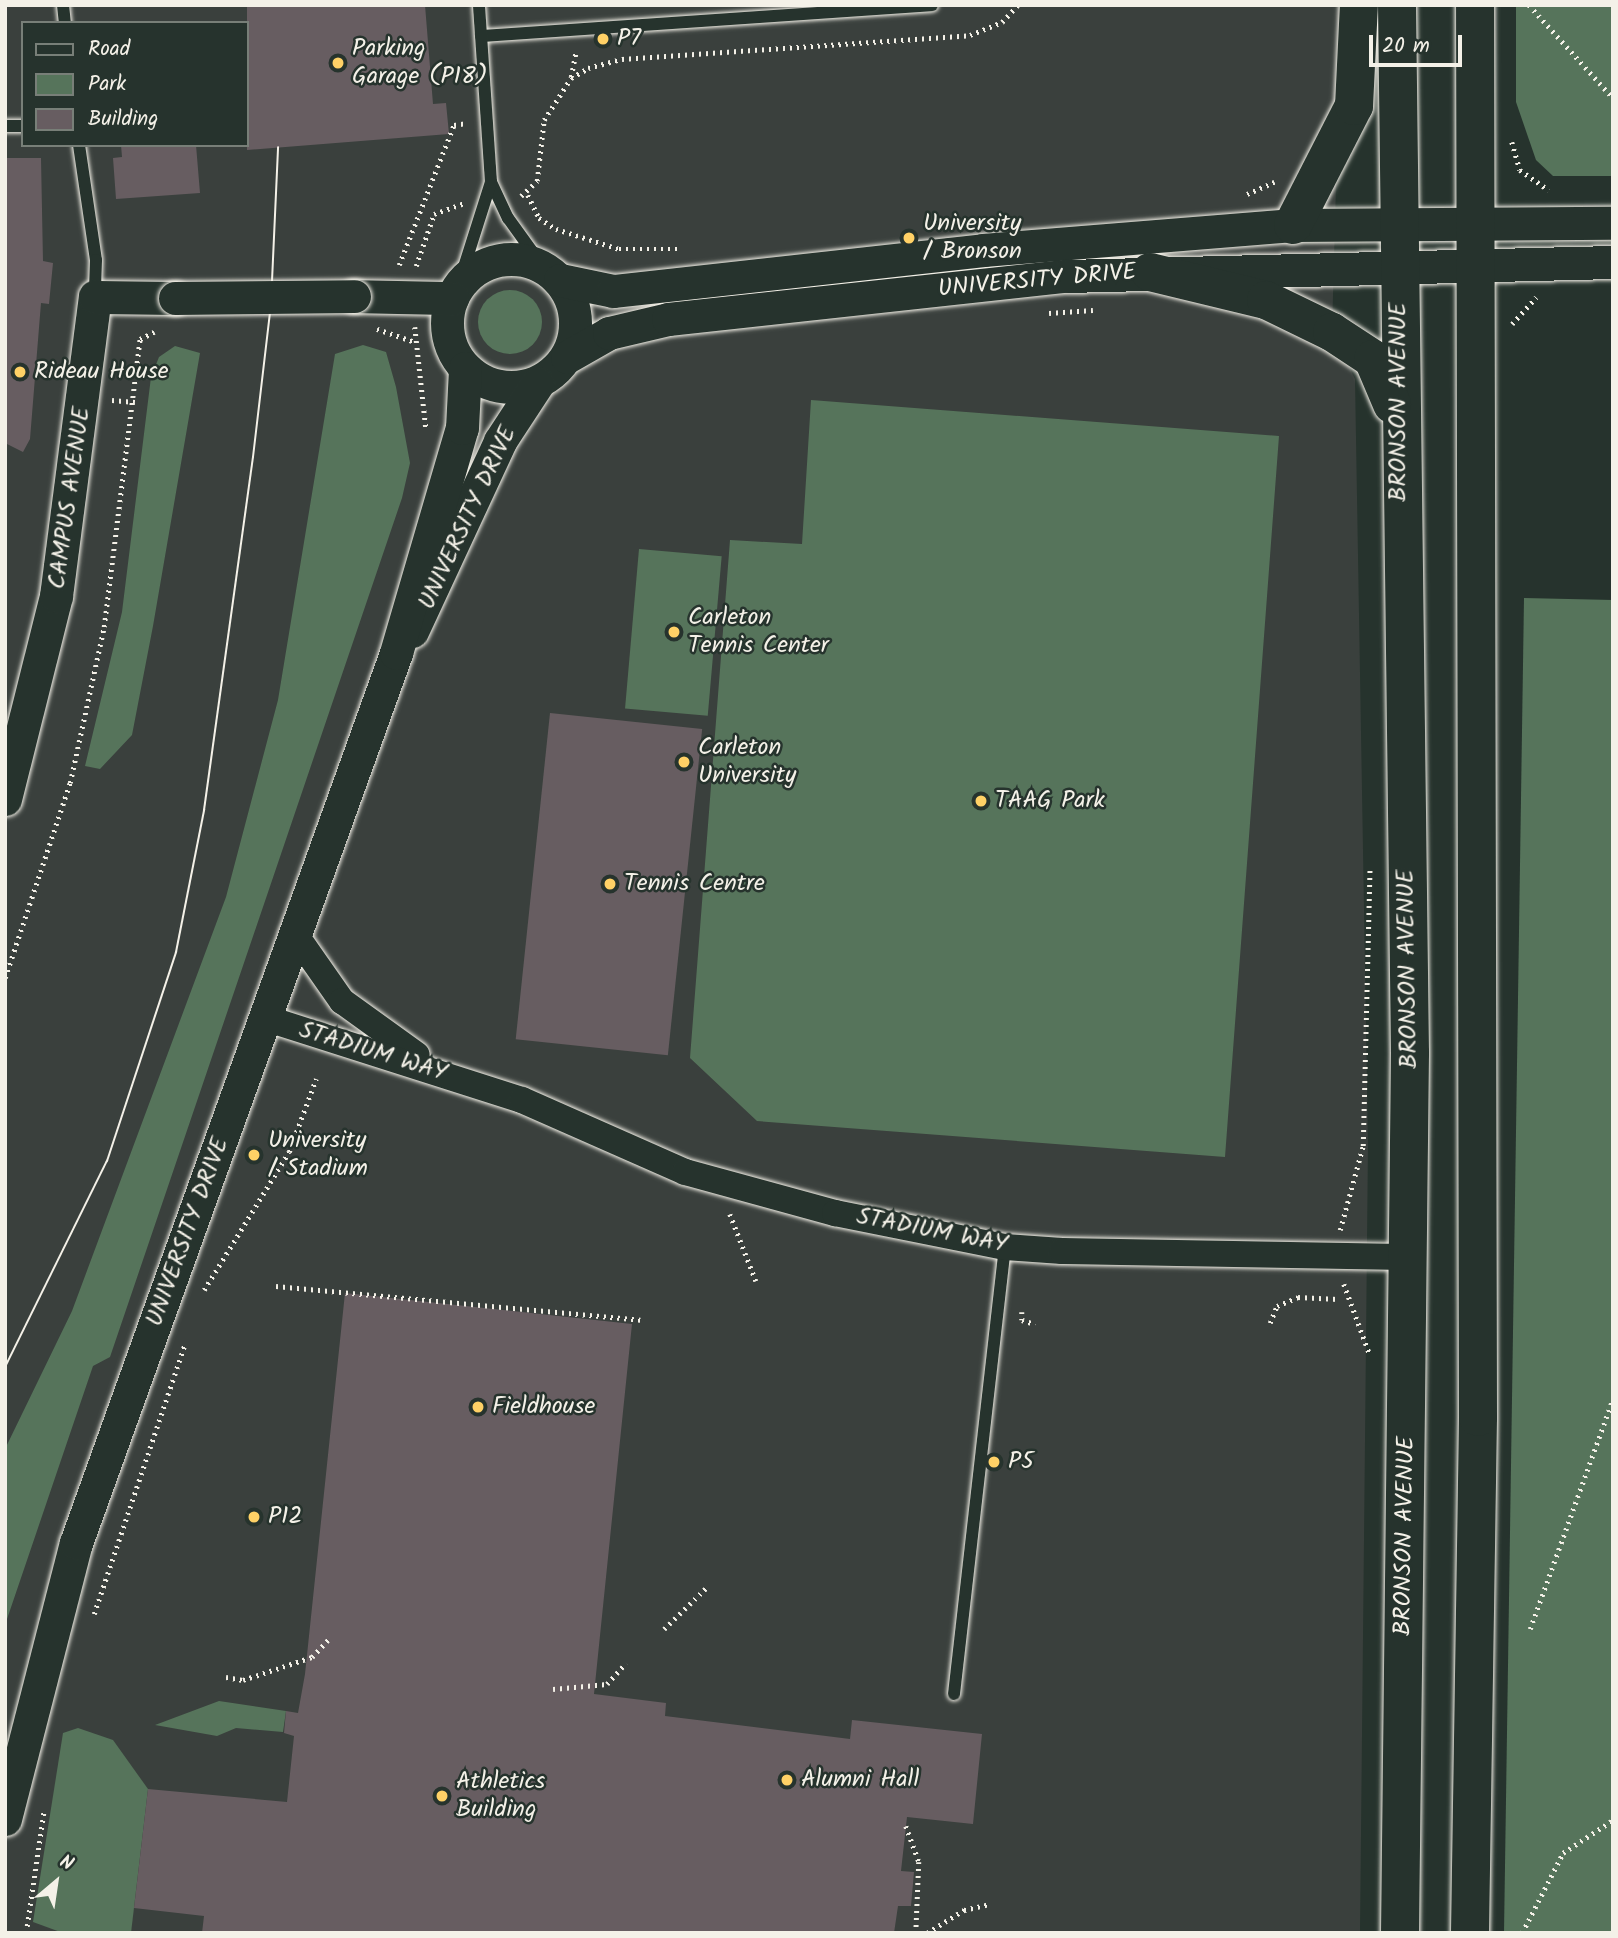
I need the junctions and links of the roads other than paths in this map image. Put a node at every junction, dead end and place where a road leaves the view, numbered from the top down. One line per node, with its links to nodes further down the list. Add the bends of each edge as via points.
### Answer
1 (479, 5): 6 (lane)
2 (932, 5): 6 (lane)
3 (1359, 5): 11 (main road, via 1354,106)
4 (1397, 5): 10 (main road, BRONSON AVENUE)
5 (1475, 5): 12 (main road)
6 (481, 36): 8 (lane)
7 (79, 147): 19 (lane, via 96,260)
8 (491, 182): 17 (lane, via 508,218); 18 (lane)
9 (1607, 217): 12 (street, UNIVERSITY DRIVE)
10 (1399, 224): 11 (street, UNIVERSITY DRIVE); 12 (street, UNIVERSITY DRIVE); 15 (main road, BRONSON AVENUE)
11 (1293, 225): 17 (street, UNIVERSITY DRIVE, via 983,250 613,292)
12 (1475, 225): 14 (main road)
13 (1613, 262): 14 (street, UNIVERSITY DRIVE)
14 (1474, 265): 15 (street, UNIVERSITY DRIVE); 34 (main road, via 1478,1418)
15 (1399, 267): 16 (street, UNIVERSITY DRIVE); 23 (main road, BRONSON AVENUE)
16 (1150, 272): 20 (street, UNIVERSITY DRIVE, via 668,319 609,333); 23 (main road, via 1266,300 1363,350 1383,372)
17 (552, 274): 18 (street, via 505,259 484,265); 20 (street, via 576,318)
18 (455, 292): 19 (street, bridge); 21 (street, via 447,335)
19 (95, 297): 25 (street, CAMPUS AVENUE, via 56,596)
20 (567, 357): 22 (street)
21 (465, 369): 22 (street, via 499,387); 24 (street, UNIVERSITY DRIVE, via 462,428)
22 (538, 383): 24 (street, UNIVERSITY DRIVE, via 500,441 432,598)
23 (1398, 423): 30 (main road, BRONSON AVENUE, via 1410,1053)
24 (396, 653): 26 (street, UNIVERSITY DRIVE)
25 (5, 799)
26 (295, 934): 27 (street, UNIVERSITY DRIVE); 28 (street, STADIUM WAY, via 366,1024)
27 (265, 1018): 28 (street, STADIUM WAY); 32 (street, UNIVERSITY DRIVE, via 76,1543)
28 (482, 1086): 29 (street, STADIUM WAY, via 710,1180 835,1213)
29 (1005, 1247): 30 (street, STADIUM WAY, via 1194,1258); 31 (lane)
30 (1405, 1257): 33 (main road, BRONSON AVENUE)
31 (954, 1694)
32 (5, 1819)
33 (1400, 1933)
34 (1470, 1933)

